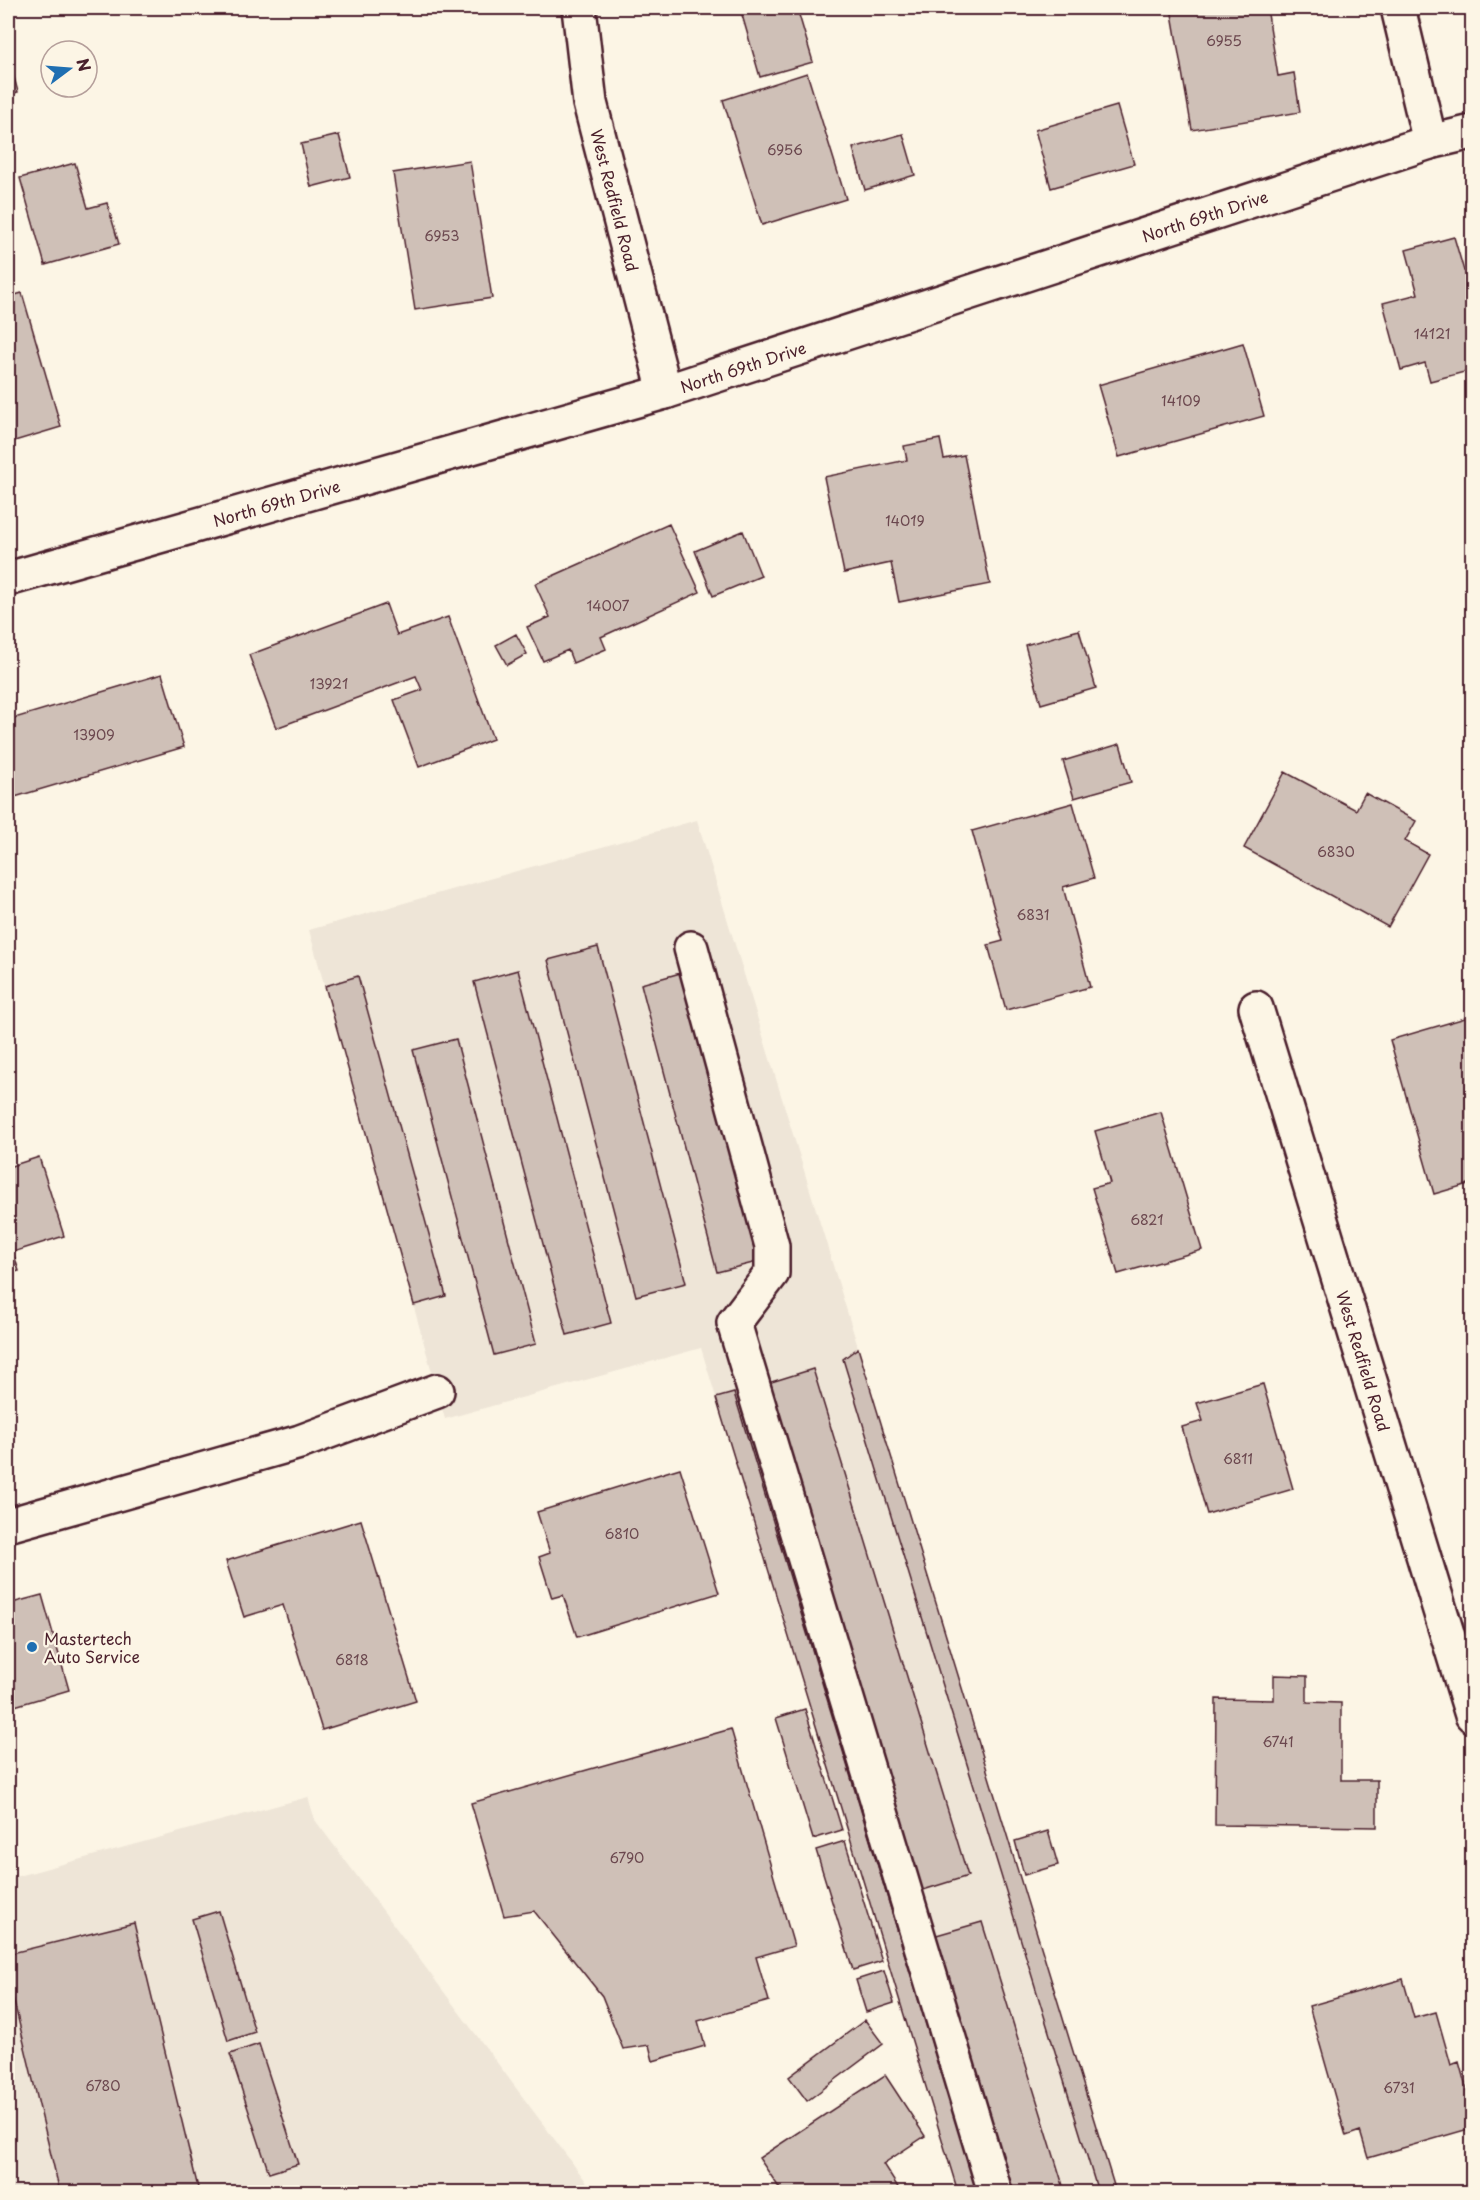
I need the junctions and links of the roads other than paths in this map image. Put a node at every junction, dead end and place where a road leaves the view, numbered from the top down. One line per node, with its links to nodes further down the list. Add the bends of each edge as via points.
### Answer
1 (579, 8): 5 (street, West Redfield Road, via 590,103)
2 (1398, 8): 4 (street)
3 (1473, 132): 4 (street, North 69th Drive)
4 (1430, 142): 5 (street, North 69th Drive)
5 (665, 392): 6 (street, North 69th Drive)
6 (8, 579)
7 (691, 948): 12 (street, via 772,1246 772,1273 734,1323)
8 (1257, 1008): 11 (street, West Redfield Road)
9 (437, 1391): 10 (street, via 300,1442)
10 (8, 1525)
11 (1473, 1715)
12 (995, 2193)

